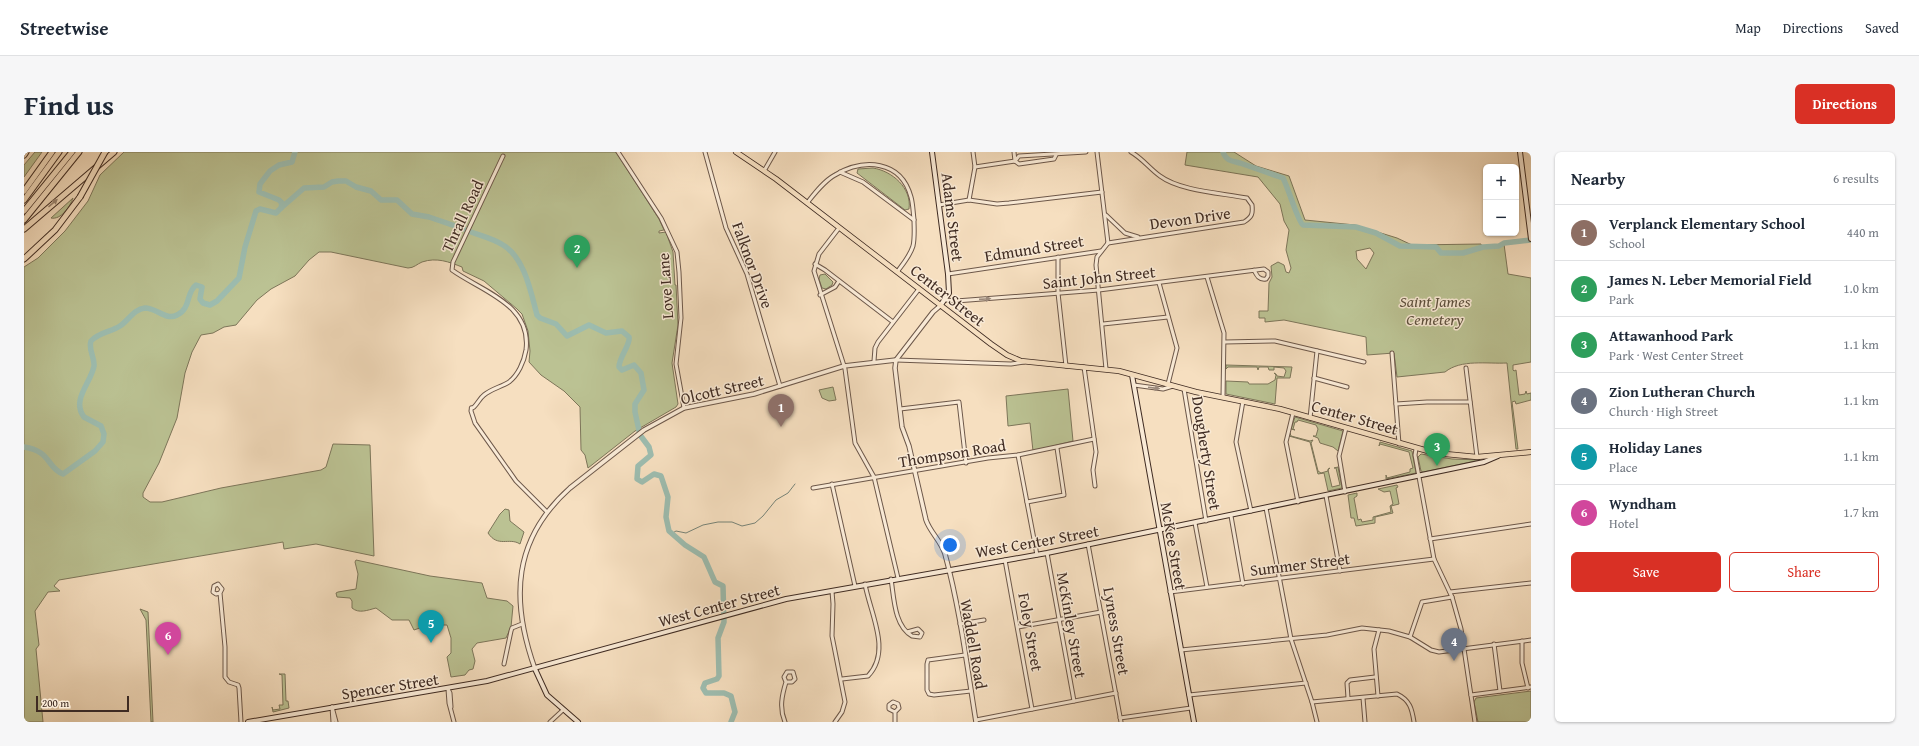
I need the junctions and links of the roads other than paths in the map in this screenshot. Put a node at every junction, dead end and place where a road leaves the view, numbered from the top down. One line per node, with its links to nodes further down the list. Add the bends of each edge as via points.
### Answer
1 (26, 152): 20 (highway)
2 (52, 152): 26 (highway)
3 (59, 152): 28 (highway)
4 (72, 152): 32 (highway)
5 (79, 152): 34 (highway)
6 (105, 152): 43 (highway, bridge, via 80,197 55,230)
7 (114, 152): 37 (highway, one-way to 7)
8 (618, 152): 84 (street, Love Lane, via 661,218 677,252 680,318 676,364)
9 (705, 152): 76 (street, Falknor Drive, via 726,228 747,274)
10 (736, 152): 24 (main road, Center Street)
11 (775, 152): 24 (street)
12 (932, 152): 31 (main road, Adams Street)
13 (973, 152): 23 (street)
14 (1014, 152): 22 (street)
15 (1086, 152): 19 (street)
16 (1097, 152): 27 (street)
17 (1131, 152): 38 (street, Devon Drive, via 1169,181 1182,186 1246,198 1252,205 1253,213 1244,222)
18 (1520, 152): 39 (main road)
19 (1056, 154): 22 (street, via 1019,156); 22 (street, via 1054,160 1019,164)
20 (24, 155)
21 (503, 156): 109 (street, Thrall Road, via 453,262 452,270 509,306 522,323 526,346 520,368 508,382 484,394 471,411 475,422 516,480)
22 (1015, 161): 23 (street)
23 (975, 167): 29 (street)
24 (764, 171): 30 (main road, Center Street)
25 (840, 172): 30 (street, via 828,180); 35 (street, via 863,182); 35 (street, via 863,164 880,165 895,172 902,179 912,198)
26 (24, 191)
27 (1102, 192): 29 (street, via 997,204); 33 (street)
28 (24, 200)
29 (969, 200): 31 (street)
30 (807, 203): 36 (main road, Center Street)
31 (939, 205): 47 (main road, Adams Street)
32 (24, 211)
33 (1106, 215): 38 (street, Devon Drive, via 1124,233); 40 (street)
34 (24, 220)
35 (914, 220): 46 (street, via 913,246)
36 (839, 228): 44 (street, via 819,254); 46 (main road, Center Street)
37 (24, 229)
38 (1139, 238): 40 (street, Devon Drive)
39 (1531, 238)
40 (1108, 243): 41 (street)
41 (1100, 251): 42 (street, Edmund Street); 52 (street, via 1096,265)
42 (1058, 257): 47 (street, Edmund Street); 53 (street)
43 (24, 258)
44 (815, 264): 49 (street); 54 (street, via 814,271)
45 (1254, 270): 45 (street, via 1264,269 1268,276 1262,280); 48 (street, Saint John Street)
46 (897, 272): 51 (main road, Center Street)
47 (948, 274): 55 (main road, Adams Street, via 949,293)
48 (1207, 277): 50 (street, Saint John Street); 60 (street)
49 (839, 280): 54 (street, via 834,287); 58 (street)
50 (1159, 283): 52 (street, Saint John Street); 57 (street)
51 (919, 289): 56 (main road, Center Street); 58 (street)
52 (1099, 290): 53 (street, Saint John Street); 59 (street)
53 (1058, 293): 55 (street, Saint John Street, one-way to 53); 68 (street)
54 (820, 295): 67 (street)
55 (946, 300): 56 (main road)
56 (940, 306): 63 (street); 65 (main road, Center Street, via 1000,350 1016,360)
57 (1168, 317): 59 (street); 74 (street, via 1177,348)
58 (893, 322): 64 (street, via 875,348)
59 (1103, 324): 71 (street)
60 (1225, 342): 61 (street, via 1275,342); 80 (street)
61 (1317, 351): 66 (street); 73 (street)
62 (1392, 353): 83 (street)
63 (896, 360): 64 (street, Olcott Street); 65 (street, Olcott Street, via 1012,364); 85 (street, Waddell Road)
64 (874, 361): 67 (street, Olcott Street)
65 (1026, 362): 68 (main road, Center Street)
66 (1364, 362)
67 (844, 366): 76 (street, Olcott Street); 100 (street, via 855,443)
68 (1066, 366): 69 (main road, Center Street)
69 (1084, 367): 71 (main road, Center Street); 89 (street)
70 (1466, 368): 82 (street)
71 (1106, 369): 72 (main road, Center Street)
72 (1132, 374): 74 (main road, Center Street); 75 (main road, McKee Street)
73 (1314, 378): 78 (street); 87 (street)
74 (1168, 384): 77 (main road, Center Street)
75 (1134, 385): 77 (street, Center Street, one-way to 77, via 1163,389); 115 (main road, McKee Street)
76 (780, 386): 84 (street, Olcott Street)
77 (1174, 386): 79 (main road, Center Street)
78 (1347, 387)
79 (1184, 388): 80 (main road, Center Street); 112 (street, Dougherty Street)
80 (1223, 397): 81 (main road, Center Street)
81 (1243, 401): 86 (main road, Center Street); 110 (street, via 1236,442)
82 (1470, 402): 83 (street); 96 (street)
83 (1396, 404): 90 (street)
84 (684, 408): 109 (street, Olcott Street, via 636,436 570,488)
85 (900, 409): 97 (street, via 959,402); 98 (street, Waddell Road, via 902,427)
86 (1293, 413): 87 (main road, Center Street); 107 (street, via 1286,442)
87 (1310, 418): 88 (main road, Center Street)
88 (1346, 428): 90 (main road, Center Street); 104 (street, via 1339,456)
89 (1094, 439): 91 (street, Thompson Road); 102 (street, via 1096,456 1093,470)
90 (1400, 444): 92 (main road, Center Street)
91 (1057, 448): 94 (street, Thompson Road); 106 (street, via 1064,496)
92 (1416, 448): 96 (main road, Center Street, via 1448,455); 99 (street)
93 (1531, 452): 95 (main road, Center Street)
94 (1018, 455): 97 (street, Thompson Road); 106 (street)
95 (1498, 456): 96 (main road, Center Street); 99 (main road, West Center Street, via 1484,462)
96 (1478, 457)
97 (966, 463): 98 (street, Thompson Road)
98 (915, 471): 100 (street, Thompson Road); 122 (street, Waddell Road, via 926,520 943,548)
99 (1419, 476): 104 (main road, West Center Street); 116 (street)
100 (874, 477): 101 (street, Thompson Road); 124 (street)
101 (832, 484): 103 (street, Thompson Road); 130 (street)
102 (1096, 486)
103 (813, 488)
104 (1345, 492): 105 (main road, West Center Street)
105 (1326, 496): 107 (main road, West Center Street); 123 (street)
106 (1027, 502): 119 (street)
107 (1298, 502): 108 (main road, West Center Street)
108 (1266, 508): 110 (main road, West Center Street); 126 (street)
109 (546, 512): 140 (street, Olcott Street, via 531,538 523,560 519,597)
110 (1251, 512): 111 (main road, West Center Street)
111 (1231, 516): 112 (main road, West Center Street); 129 (street)
112 (1206, 521): 113 (main road, West Center Street)
113 (1195, 523): 115 (main road, West Center Street); 131 (street)
114 (1531, 524): 116 (street)
115 (1159, 530): 117 (main road, West Center Street); 133 (main road, McKee Street)
116 (1430, 539): 120 (street)
117 (1088, 544): 118 (main road, West Center Street); 137 (street, Lyness Street)
118 (1047, 553): 119 (main road, West Center Street); 138 (street, McKinley Street)
119 (1037, 555): 121 (main road, West Center Street)
120 (1434, 559): 123 (street, Summer Street); 134 (street)
121 (1005, 560): 122 (main road, West Center Street); 142 (street, Foley Street)
122 (948, 570): 124 (main road, West Center Street); 141 (street, Waddell Road)
123 (1340, 571): 126 (street, Summer Street)
124 (898, 578): 125 (main road, West Center Street)
125 (891, 579): 128 (main road, West Center Street); 144 (street, via 899,621 902,628)
126 (1279, 579): 129 (street, Summer Street); 146 (street)
127 (1531, 583): 134 (street)
128 (865, 584): 130 (main road, West Center Street); 156 (street, via 879,638 877,656 873,671 868,676)
129 (1243, 584): 131 (street, Summer Street)
130 (856, 586): 132 (main road, West Center Street)
131 (1207, 587): 133 (street, Summer Street)
132 (832, 591): 154 (main road, West Center Street, via 728,614); 156 (street, via 832,642)
133 (1170, 592): 151 (main road, McKee Street)
134 (1450, 592): 136 (street)
135 (220, 593): 178 (street, via 225,677 229,682 238,685)
136 (1452, 597): 145 (street, via 1422,602); 150 (street)
137 (1101, 612): 138 (street); 163 (street, Lyness Street)
138 (1060, 619): 142 (street); 169 (street, McKinley Street)
139 (984, 620): 141 (street)
140 (522, 624): 153 (street, via 512,628); 154 (street, Olcott Street)
141 (960, 624): 152 (street, Waddell Road)
142 (1018, 627): 173 (street, Foley Street)
143 (1379, 630): 145 (street); 146 (street, via 1356,628); 155 (street, via 1374,649)
144 (908, 632)
145 (1410, 636): 150 (street, via 1431,650 1439,652)
146 (1291, 639): 151 (street); 158 (street)
147 (1531, 640): 148 (street)
148 (1522, 641): 149 (street); 159 (street, via 1522,663)
149 (1494, 644): 150 (street); 162 (street)
150 (1464, 648): 165 (street)
151 (1181, 650): 164 (main road, McKee Street)
152 (965, 655): 161 (street, Waddell Road); 161 (street, via 928,660 927,690 929,694)
153 (504, 664)
154 (535, 669): 160 (main road, Spencer Street); 174 (main road, via 547,695)
155 (1375, 677): 166 (street); 167 (street, via 1347,682)
156 (842, 679): 186 (street, via 845,702)
157 (786, 682): 185 (street, via 782,696)
158 (1306, 683): 164 (street); 170 (street)
159 (1530, 687): 162 (street)
160 (448, 689): 171 (main road, Spencer Street); 182 (street)
161 (971, 690): 177 (street, Waddell Road)
162 (1500, 691): 165 (street)
163 (1116, 693): 169 (street); 176 (street, Lyness Street)
164 (1189, 695): 172 (main road, McKee Street)
165 (1470, 695): 192 (street)
166 (1378, 696): 168 (street); 191 (street, via 1402,696 1411,706)
167 (1348, 698): 168 (street); 170 (street)
168 (1363, 698): 190 (street)
169 (1074, 701): 173 (street)
170 (1312, 702): 189 (street)
171 (332, 707): 179 (main road, Spencer Street); 180 (street); 181 (street)
172 (1191, 708): 176 (street); 188 (main road, McKee Street)
173 (1032, 709): 177 (street)
174 (563, 710): 183 (street); 184 (main road)
175 (895, 712): 187 (street)
176 (1121, 720)
177 (976, 721)
178 (241, 722)
179 (248, 722)
180 (333, 722)
181 (336, 722)
182 (454, 722)
183 (550, 722)
184 (578, 722)
185 (785, 722)
186 (835, 722)
187 (895, 722)
188 (1194, 722)
189 (1317, 722)
190 (1366, 722)
191 (1414, 722)
192 (1475, 722)

